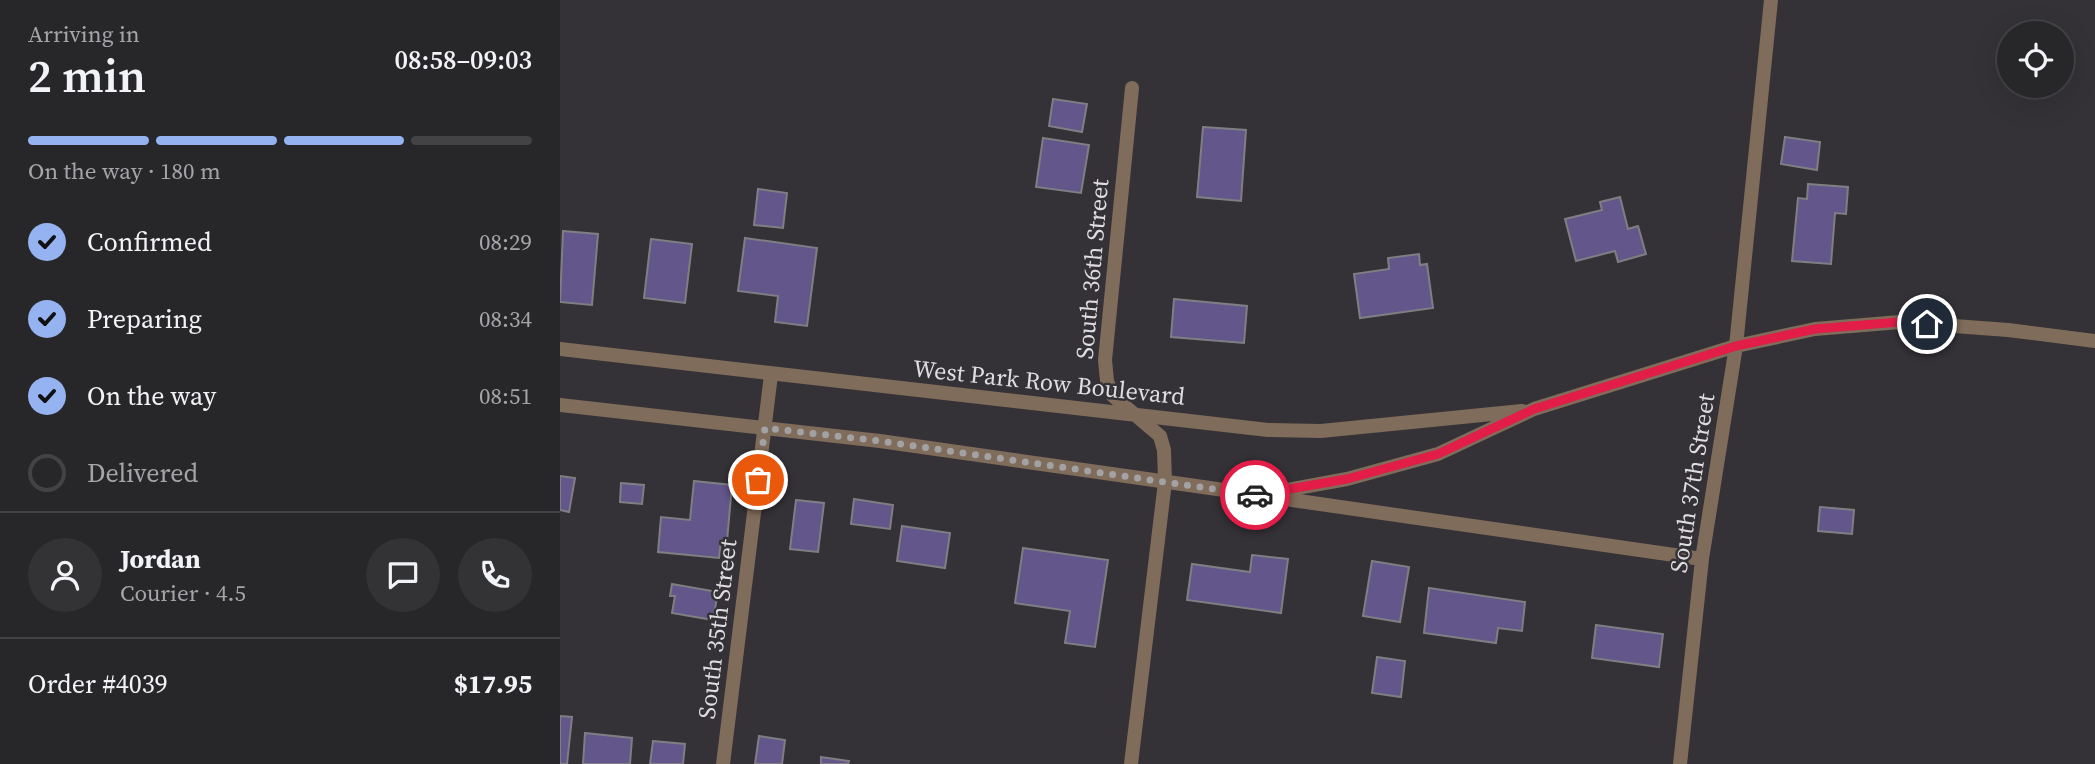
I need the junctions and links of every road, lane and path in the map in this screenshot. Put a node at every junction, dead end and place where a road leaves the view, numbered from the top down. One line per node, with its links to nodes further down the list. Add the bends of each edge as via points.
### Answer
1 (1771, 0): 4 (street, South 37th Street)
2 (1132, 88): 9 (street, South 36th Street, via 1105,360 1113,397)
3 (2095, 341): 4 (street, West Park Row Boulevard, via 1899,322 1815,329)
4 (1736, 346): 8 (street, West Park Row Boulevard); 13 (street, South 37th Street)
5 (560, 349): 6 (street, West Park Row Boulevard)
6 (771, 375): 9 (street, West Park Row Boulevard); 10 (street, South 35th Street)
7 (560, 405): 10 (street, West Park Row Boulevard)
8 (1534, 409): 9 (street, West Park Row Boulevard, via 1321,431 1268,430); 12 (street, West Park Row Boulevard, via 1438,454 1347,479)
9 (1133, 414): 11 (street, South 36th Street, via 1160,436)
10 (765, 428): 11 (street, West Park Row Boulevard); 14 (street, South 35th Street)
11 (1165, 482): 12 (street, West Park Row Boulevard); 15 (street, South 36th Street)
12 (1259, 495): 13 (street, West Park Row Boulevard)
13 (1702, 559): 16 (street, South 37th Street)
14 (723, 764)
15 (1131, 764)
16 (1680, 764)

